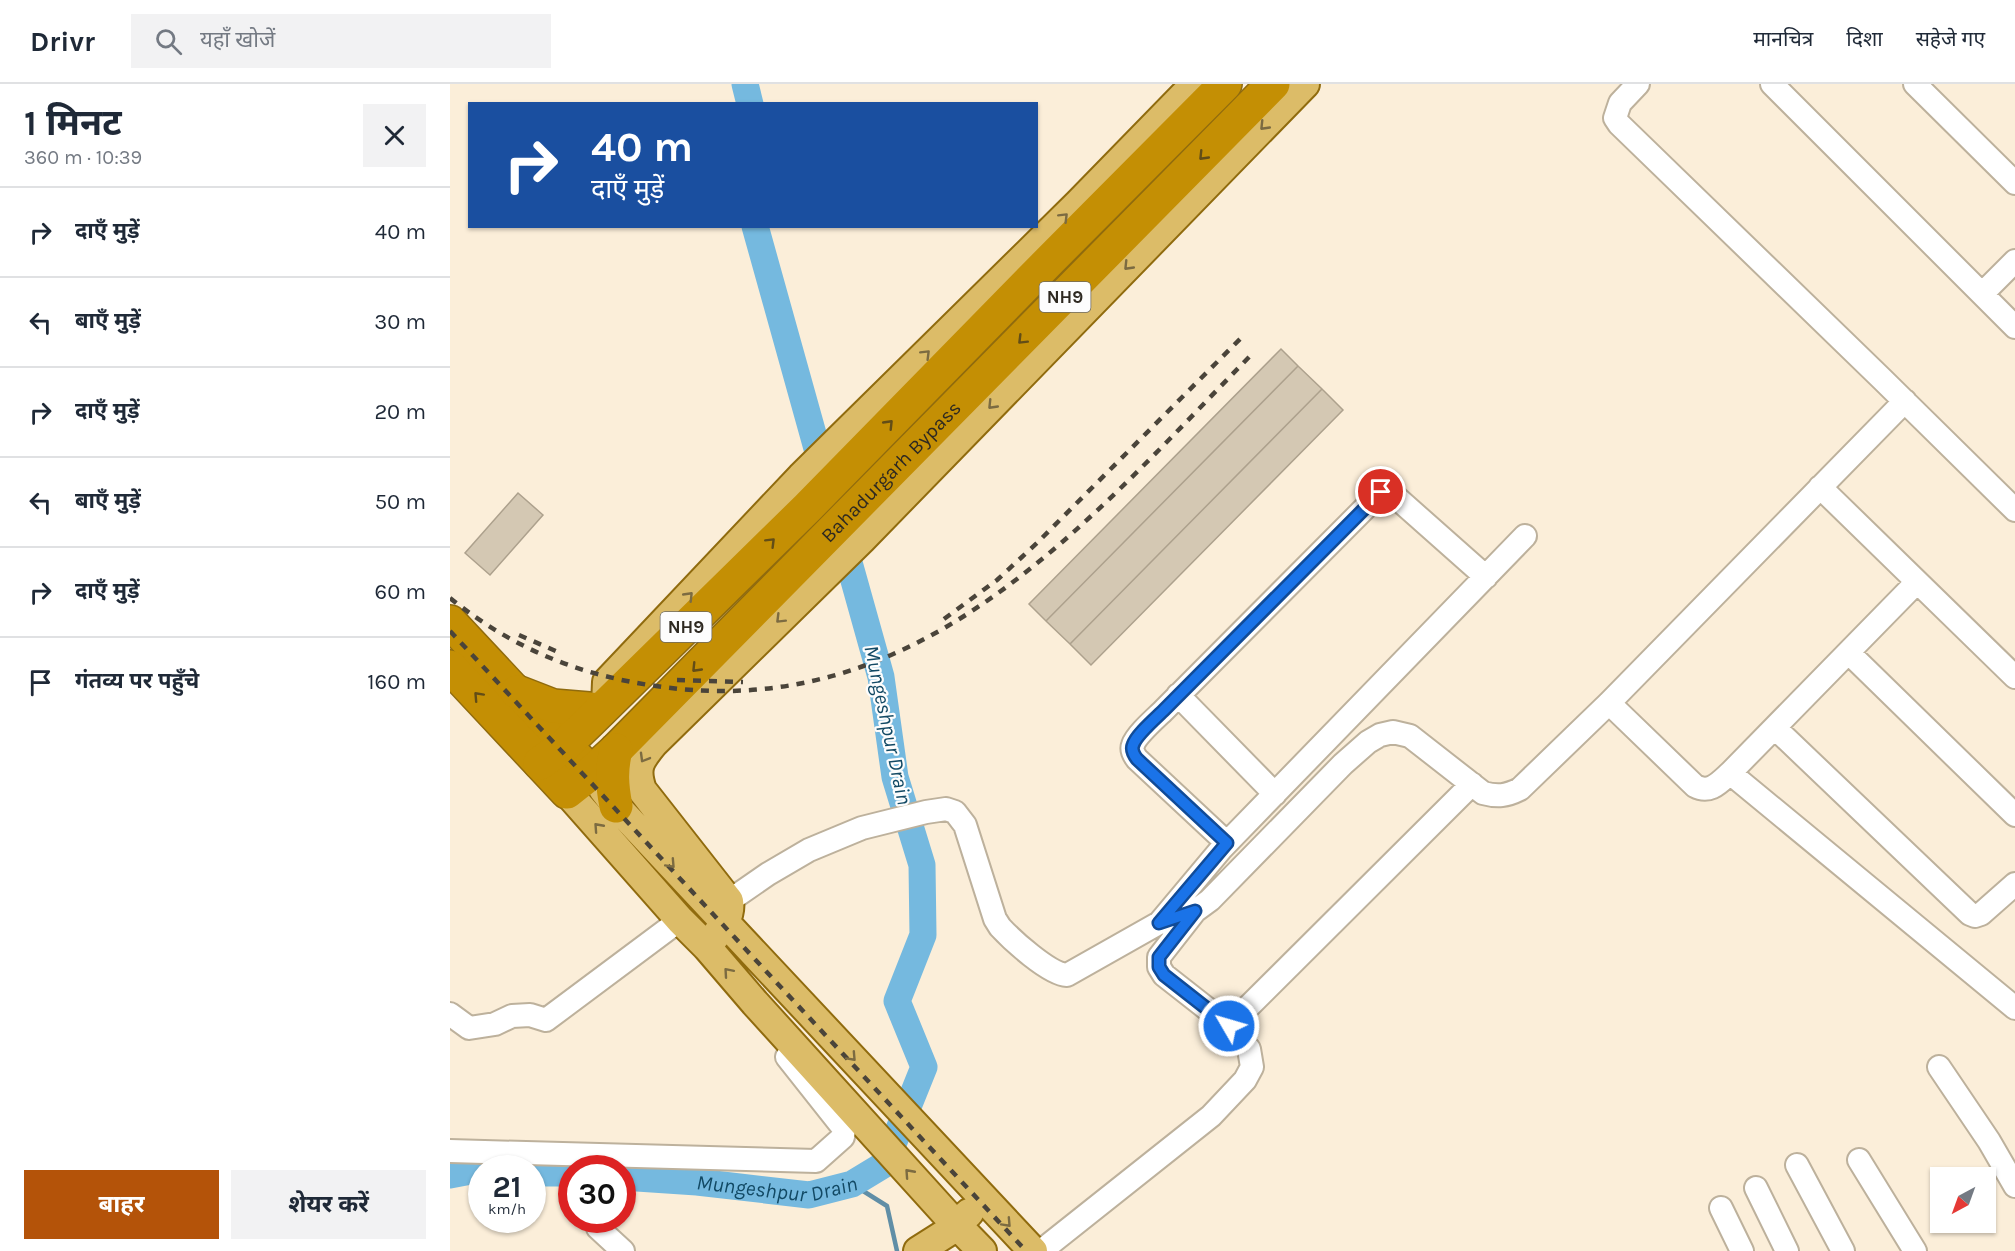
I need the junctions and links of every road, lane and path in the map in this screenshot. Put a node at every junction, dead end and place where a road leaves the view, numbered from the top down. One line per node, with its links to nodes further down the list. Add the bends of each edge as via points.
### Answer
1 (1195, 84): 13 (main road, one-way to 1)
2 (1225, 84): 13 (highway, Bahadurgarh Bypass / NH9, one-way to 2, via 1050,260)
3 (1273, 84): 16 (highway, Bahadurgarh Bypass / NH9, one-way to 16)
4 (1305, 84): 16 (main road, one-way to 16)
5 (1638, 84): 12 (street, via 1620,103 1615,117 1619,124)
6 (1772, 84): 10 (street)
7 (1915, 84): 8 (street)
8 (2015, 183)
9 (2015, 261): 10 (street)
10 (1982, 294): 11 (street)
11 (2015, 327)
12 (1905, 401): 14 (street); 15 (street)
13 (844, 453): 28 (highway, Bahadurgarh Bypass / NH9, one-way to 13)
14 (1820, 487): 20 (street); 27 (street)
15 (2015, 510)
16 (858, 523): 18 (highway, Bahadurgarh Bypass / NH9)
17 (1525, 536): 19 (street)
18 (816, 564): 30 (highway, Bahadurgarh Bypass / NH9, one-way to 30); 40 (main road, one-way to 40, via 639,762 642,790)
19 (1486, 578): 26 (street, via 1389,491 1381,492); 35 (street)
20 (1917, 582): 22 (street); 24 (street)
21 (450, 622): 23 (highway)
22 (1849, 652): 29 (street); 37 (street)
23 (462, 657): 25 (highway); 31 (highway, one-way to 23, via 505,726)
24 (2015, 677)
25 (513, 690): 28 (highway, via 553,706); 31 (highway)
26 (1178, 695): 35 (street); 38 (street, via 1136,740 1133,752)
27 (1609, 703): 32 (street, via 1695,786 1707,790); 34 (street, via 1520,789 1497,797)
28 (604, 708): 31 (highway, Bahadurgarh Bypass / NH9)
29 (1775, 728): 32 (street); 39 (street, via 1970,914 1982,914)
30 (616, 750): 33 (highway, Bahadurgarh Bypass / NH9); 36 (highway, via 612,783)
31 (552, 754): 33 (highway)
32 (1730, 773): 46 (street)
33 (579, 783): 36 (main road); 42 (main road, one-way to 33)
34 (1472, 784): 41 (street, via 1410,736 1393,732 1380,735 1343,764); 48 (street)
35 (1275, 794): 38 (street)
36 (616, 806): 40 (main road, one-way to 40)
37 (2015, 815)
38 (1227, 843): 43 (street)
39 (2015, 884)
40 (727, 911): 43 (street, via 768,874 809,850 862,828 946,809 961,819 994,919 1006,934 1062,975 1072,974); 44 (main road); 55 (main road, one-way to 55, via 812,1014)
41 (1195, 911): 43 (street); 48 (street, via 1159,957 1159,967)
42 (680, 920): 44 (main road); 47 (street, via 546,1020 530,1015 512,1016 495,1024 469,1028)
43 (1159, 923)
44 (707, 947): 45 (main road, one-way to 44)
45 (755, 1003): 50 (street, via 775,1042 843,1126 843,1137 819,1160); 57 (main road, one-way to 45)
46 (2015, 1008)
47 (450, 1014)
48 (1229, 1026): 63 (street, via 1249,1049 1252,1067 1245,1080 1211,1116)
49 (1940, 1067): 53 (street)
50 (450, 1151)
51 (1859, 1161): 67 (street)
52 (1797, 1165): 66 (street)
53 (2015, 1186)
54 (1756, 1188): 65 (street)
55 (982, 1197): 57 (main road); 62 (main road, one-way to 62)
56 (1721, 1208): 64 (street)
57 (952, 1220): 60 (main road, via 948,1232); 61 (main road)
58 (603, 1233): 59 (street)
59 (623, 1251)
60 (918, 1251)
61 (982, 1251)
62 (1033, 1251)
63 (1041, 1251)
64 (1742, 1251)
65 (1787, 1251)
66 (1843, 1251)
67 (1915, 1251)

